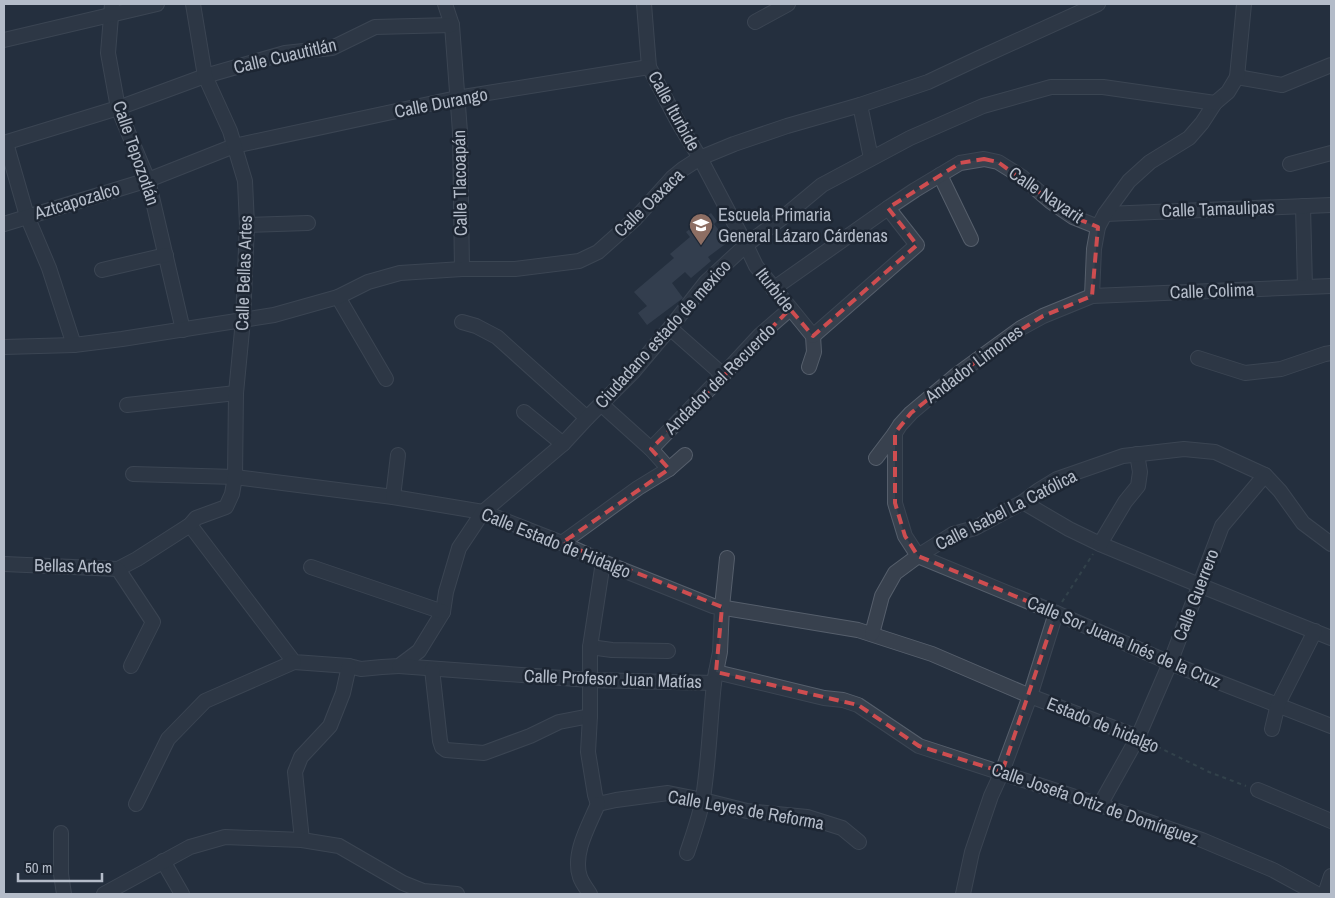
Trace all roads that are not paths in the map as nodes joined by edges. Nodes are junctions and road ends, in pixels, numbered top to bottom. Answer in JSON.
{"nodes":[{"id":1,"x":157,"y":4,"type":"edge"},
{"id":2,"x":193,"y":4,"type":"edge"},
{"id":3,"x":445,"y":4,"type":"edge"},
{"id":4,"x":644,"y":4,"type":"edge"},
{"id":5,"x":788,"y":4,"type":"edge"},
{"id":6,"x":1098,"y":4,"type":"edge"},
{"id":7,"x":1244,"y":4,"type":"edge"},
{"id":8,"x":111,"y":10,"type":"edge"},
{"id":9,"x":755,"y":22,"type":"dead end"},
{"id":10,"x":452,"y":25,"type":"junction"},
{"id":11,"x":4,"y":40,"type":"edge"},
{"id":12,"x":1331,"y":65,"type":"edge"},
{"id":13,"x":649,"y":67,"type":"junction"},
{"id":14,"x":205,"y":76,"type":"junction"},
{"id":15,"x":1237,"y":77,"type":"junction"},
{"id":16,"x":457,"y":98,"type":"junction"},
{"id":17,"x":1215,"y":103,"type":"junction"},
{"id":18,"x":860,"y":105,"type":"junction"},
{"id":19,"x":118,"y":108,"type":"junction"},
{"id":20,"x":5,"y":143,"type":"edge"},
{"id":21,"x":234,"y":146,"type":"junction"},
{"id":22,"x":1331,"y":153,"type":"edge"},
{"id":23,"x":700,"y":158,"type":"junction"},
{"id":24,"x":871,"y":158,"type":"junction"},
{"id":25,"x":1290,"y":164,"type":"dead end"},
{"id":26,"x":940,"y":175,"type":"junction"},
{"id":27,"x":148,"y":180,"type":"junction"},
{"id":28,"x":1331,"y":205,"type":"edge"},
{"id":29,"x":1303,"y":206,"type":"junction"},
{"id":30,"x":888,"y":208,"type":"junction"},
{"id":31,"x":1105,"y":214,"type":"junction"},
{"id":32,"x":28,"y":216,"type":"junction"},
{"id":33,"x":308,"y":223,"type":"dead end"},
{"id":34,"x":4,"y":224,"type":"edge"},
{"id":35,"x":247,"y":225,"type":"junction"},
{"id":36,"x":1098,"y":227,"type":"junction"},
{"id":37,"x":971,"y":239,"type":"dead end"},
{"id":38,"x":746,"y":245,"type":"junction"},
{"id":39,"x":166,"y":255,"type":"junction"},
{"id":40,"x":462,"y":269,"type":"junction"},
{"id":41,"x":102,"y":270,"type":"dead end"},
{"id":42,"x":1331,"y":286,"type":"edge"},
{"id":43,"x":1305,"y":287,"type":"junction"},
{"id":44,"x":774,"y":289,"type":"junction"},
{"id":45,"x":1092,"y":296,"type":"junction"},
{"id":46,"x":338,"y":297,"type":"junction"},
{"id":47,"x":790,"y":309,"type":"junction"},
{"id":48,"x":243,"y":320,"type":"junction"},
{"id":49,"x":462,"y":322,"type":"dead end"},
{"id":50,"x":670,"y":328,"type":"junction"},
{"id":51,"x":183,"y":330,"type":"junction"},
{"id":52,"x":813,"y":336,"type":"junction"},
{"id":53,"x":74,"y":345,"type":"junction"},
{"id":54,"x":4,"y":348,"type":"edge"},
{"id":55,"x":1331,"y":353,"type":"edge"},
{"id":56,"x":1198,"y":358,"type":"dead end"},
{"id":57,"x":809,"y":367,"type":"dead end"},
{"id":58,"x":723,"y":375,"type":"junction"},
{"id":59,"x":386,"y":378,"type":"dead end"},
{"id":60,"x":236,"y":393,"type":"junction"},
{"id":61,"x":601,"y":404,"type":"junction"},
{"id":62,"x":127,"y":405,"type":"dead end"},
{"id":63,"x":524,"y":412,"type":"dead end"},
{"id":64,"x":587,"y":418,"type":"junction"},
{"id":65,"x":895,"y":433,"type":"junction"},
{"id":66,"x":563,"y":444,"type":"junction"},
{"id":67,"x":651,"y":449,"type":"junction"},
{"id":68,"x":1137,"y":454,"type":"junction"},
{"id":69,"x":686,"y":455,"type":"dead end"},
{"id":70,"x":398,"y":456,"type":"dead end"},
{"id":71,"x":876,"y":458,"type":"dead end"},
{"id":72,"x":669,"y":469,"type":"junction"},
{"id":73,"x":133,"y":474,"type":"dead end"},
{"id":74,"x":1265,"y":475,"type":"junction"},
{"id":75,"x":235,"y":477,"type":"junction"},
{"id":76,"x":393,"y":497,"type":"junction"},
{"id":77,"x":1023,"y":502,"type":"junction"},
{"id":78,"x":483,"y":512,"type":"junction"},
{"id":79,"x":190,"y":525,"type":"junction"},
{"id":80,"x":562,"y":543,"type":"junction"},
{"id":81,"x":1100,"y":544,"type":"junction"},
{"id":82,"x":1331,"y":544,"type":"edge"},
{"id":83,"x":918,"y":556,"type":"junction"},
{"id":84,"x":726,"y":558,"type":"dead end"},
{"id":85,"x":603,"y":562,"type":"junction"},
{"id":86,"x":4,"y":564,"type":"edge"},
{"id":87,"x":311,"y":567,"type":"dead end"},
{"id":88,"x":118,"y":569,"type":"junction"},
{"id":89,"x":1199,"y":585,"type":"junction"},
{"id":90,"x":722,"y":607,"type":"junction"},
{"id":91,"x":443,"y":612,"type":"junction"},
{"id":92,"x":1056,"y":613,"type":"junction"},
{"id":93,"x":1315,"y":631,"type":"junction"},
{"id":94,"x":872,"y":634,"type":"junction"},
{"id":95,"x":1331,"y":638,"type":"edge"},
{"id":96,"x":590,"y":647,"type":"junction"},
{"id":97,"x":668,"y":651,"type":"dead end"},
{"id":98,"x":294,"y":662,"type":"junction"},
{"id":99,"x":1170,"y":663,"type":"junction"},
{"id":100,"x":131,"y":666,"type":"dead end"},
{"id":101,"x":349,"y":666,"type":"junction"},
{"id":102,"x":399,"y":666,"type":"junction"},
{"id":103,"x":432,"y":669,"type":"junction"},
{"id":104,"x":715,"y":678,"type":"junction"},
{"id":105,"x":590,"y":680,"type":"junction"},
{"id":106,"x":1030,"y":696,"type":"junction"},
{"id":107,"x":1278,"y":704,"type":"junction"},
{"id":108,"x":873,"y":715,"type":"joint"},
{"id":109,"x":590,"y":716,"type":"junction"},
{"id":110,"x":1331,"y":726,"type":"edge"},
{"id":111,"x":1272,"y":729,"type":"dead end"},
{"id":112,"x":1138,"y":737,"type":"junction"},
{"id":113,"x":1002,"y":772,"type":"junction"},
{"id":114,"x":1258,"y":790,"type":"road end"},
{"id":115,"x":703,"y":800,"type":"junction"},
{"id":116,"x":136,"y":804,"type":"dead end"},
{"id":117,"x":598,"y":804,"type":"junction"},
{"id":118,"x":1100,"y":805,"type":"junction"},
{"id":119,"x":1331,"y":821,"type":"edge"},
{"id":120,"x":61,"y":833,"type":"dead end"},
{"id":121,"x":302,"y":840,"type":"junction"},
{"id":122,"x":859,"y":842,"type":"dead end"},
{"id":123,"x":687,"y":853,"type":"dead end"},
{"id":124,"x":163,"y":862,"type":"junction"},
{"id":125,"x":1331,"y":876,"type":"edge"},
{"id":126,"x":423,"y":893,"type":"edge"},
{"id":127,"x":64,"y":894,"type":"edge"},
{"id":128,"x":104,"y":894,"type":"edge"},
{"id":129,"x":182,"y":894,"type":"edge"},
{"id":130,"x":457,"y":894,"type":"edge"},
{"id":131,"x":590,"y":894,"type":"edge"},
{"id":132,"x":963,"y":894,"type":"edge"},
{"id":133,"x":1318,"y":894,"type":"edge"},
{"id":134,"x":1325,"y":894,"type":"edge"}],
"edges":[{"from":1,"to":8,"type":"street"},
{"from":2,"to":14,"type":"street","name":"Calle Bellas Artes"},
{"from":3,"to":10,"type":"street","name":"Calle Tlacoapán"},
{"from":4,"to":13,"type":"street","name":"Calle Iturbide"},
{"from":5,"to":9,"type":"street"},
{"from":6,"to":18,"type":"street","name":"Calle Oaxaca"},
{"from":7,"to":15,"type":"street"},
{"from":8,"to":11,"type":"street"},
{"from":8,"to":19,"type":"street","name":"Calle Tepozotlán"},
{"from":10,"to":14,"type":"street","name":"Calle Cuautitlán"},
{"from":10,"to":16,"type":"street","name":"Calle Tlacoapán"},
{"from":12,"to":15,"type":"street"},
{"from":13,"to":16,"type":"street","name":"Calle Durango"},
{"from":13,"to":23,"type":"street","name":"Calle Iturbide"},
{"from":14,"to":19,"type":"street","name":"Calle Cuautitlán"},
{"from":14,"to":21,"type":"street","name":"Calle Bellas Artes"},
{"from":15,"to":17,"type":"street"},
{"from":16,"to":21,"type":"street","name":"Calle Durango"},
{"from":16,"to":40,"type":"street","name":"Calle Tlacoapán"},
{"from":17,"to":24,"type":"street","name":"Ciudadano estado de mexico"},
{"from":17,"to":31,"type":"street"},
{"from":18,"to":23,"type":"street","name":"Calle Oaxaca"},
{"from":18,"to":24,"type":"street"},
{"from":19,"to":20,"type":"street","name":"Calle Cuautitlán"},
{"from":19,"to":27,"type":"street","name":"Calle Tepozotlán"},
{"from":20,"to":32,"type":"street"},
{"from":21,"to":27,"type":"street","name":"Aztcapozalco"},
{"from":21,"to":35,"type":"street","name":"Calle Bellas Artes"},
{"from":22,"to":25,"type":"street"},
{"from":23,"to":38,"type":"street","name":"Iturbide"},
{"from":23,"to":40,"type":"street","name":"Calle Oaxaca"},
{"from":24,"to":38,"type":"street","name":"Ciudadano estado de mexico"},
{"from":26,"to":30,"type":"street","name":"Calle Nayarit"},
{"from":26,"to":36,"type":"street","name":"Calle Nayarit"},
{"from":26,"to":37,"type":"street"},
{"from":27,"to":32,"type":"street","name":"Aztcapozalco"},
{"from":27,"to":39,"type":"street","name":"Calle Tepozotlán"},
{"from":28,"to":29,"type":"street","name":"Calle Tamaulipas"},
{"from":29,"to":31,"type":"street","name":"Calle Tamaulipas"},
{"from":29,"to":43,"type":"street"},
{"from":30,"to":44,"type":"street","name":"Calle Nayarit"},
{"from":30,"to":52,"type":"street"},
{"from":31,"to":36,"type":"street"},
{"from":32,"to":34,"type":"street","name":"Aztcapozalco"},
{"from":32,"to":53,"type":"street"},
{"from":33,"to":35,"type":"street"},
{"from":35,"to":48,"type":"street","name":"Calle Bellas Artes"},
{"from":36,"to":45,"type":"street"},
{"from":38,"to":44,"type":"street","name":"Iturbide"},
{"from":38,"to":50,"type":"street","name":"Ciudadano estado de mexico"},
{"from":39,"to":41,"type":"street"},
{"from":39,"to":51,"type":"street","name":"Calle Tepozotlán"},
{"from":40,"to":46,"type":"street","name":"Calle Oaxaca"},
{"from":42,"to":43,"type":"street","name":"Calle Colima"},
{"from":43,"to":45,"type":"street","name":"Calle Colima"},
{"from":44,"to":47,"type":"street","name":"Iturbide"},
{"from":45,"to":65,"type":"street","name":"Andador Limones"},
{"from":46,"to":48,"type":"street","name":"Calle Oaxaca"},
{"from":46,"to":59,"type":"street"},
{"from":47,"to":52,"type":"street","name":"Iturbide"},
{"from":47,"to":58,"type":"street","name":"Andador del Recuerdo"},
{"from":48,"to":51,"type":"street","name":"Calle Oaxaca"},
{"from":48,"to":60,"type":"street","name":"Calle Bellas Artes"},
{"from":49,"to":64,"type":"street"},
{"from":50,"to":58,"type":"street"},
{"from":50,"to":61,"type":"street","name":"Ciudadano estado de mexico"},
{"from":51,"to":53,"type":"street","name":"Calle Oaxaca"},
{"from":52,"to":57,"type":"street"},
{"from":53,"to":54,"type":"street","name":"Calle Oaxaca"},
{"from":55,"to":56,"type":"street"},
{"from":58,"to":67,"type":"street","name":"Andador del Recuerdo"},
{"from":60,"to":62,"type":"street"},
{"from":60,"to":75,"type":"street","name":"Calle Bellas Artes"},
{"from":61,"to":64,"type":"street","name":"Ciudadano estado de mexico"},
{"from":61,"to":67,"type":"street"},
{"from":63,"to":66,"type":"street"},
{"from":64,"to":66,"type":"street","name":"Ciudadano estado de mexico"},
{"from":65,"to":71,"type":"street","name":"Andador Limones"},
{"from":65,"to":83,"type":"street"},
{"from":66,"to":78,"type":"street","name":"Ciudadano estado de mexico"},
{"from":67,"to":72,"type":"street"},
{"from":68,"to":74,"type":"street","name":"Calle Isabel La Católica"},
{"from":68,"to":77,"type":"street","name":"Calle Isabel La Católica"},
{"from":68,"to":81,"type":"street"},
{"from":69,"to":72,"type":"street"},
{"from":70,"to":76,"type":"street"},
{"from":72,"to":80,"type":"street"},
{"from":73,"to":75,"type":"street","name":"Calle Estado de Hidalgo"},
{"from":74,"to":82,"type":"street","name":"Calle Isabel La Católica"},
{"from":74,"to":89,"type":"street","name":"Calle Guerrero"},
{"from":75,"to":76,"type":"street","name":"Calle Estado de Hidalgo"},
{"from":75,"to":79,"type":"street","name":"Calle Bellas Artes"},
{"from":76,"to":78,"type":"street","name":"Calle Estado de Hidalgo"},
{"from":77,"to":81,"type":"street"},
{"from":77,"to":83,"type":"street","name":"Calle Isabel La Católica"},
{"from":78,"to":80,"type":"street","name":"Calle Estado de Hidalgo"},
{"from":78,"to":91,"type":"street","name":"Ciudadano estado de mexico"},
{"from":79,"to":88,"type":"street","name":"Bellas Artes"},
{"from":79,"to":98,"type":"street"},
{"from":80,"to":85,"type":"street","name":"Calle Estado de Hidalgo"},
{"from":81,"to":89,"type":"street"},
{"from":83,"to":92,"type":"street","name":"Calle Sor Juana Inés de la Cruz"},
{"from":83,"to":94,"type":"street","name":"Calle Isabel La Católica"},
{"from":84,"to":90,"type":"street"},
{"from":85,"to":90,"type":"street","name":"Calle Estado de Hidalgo"},
{"from":85,"to":96,"type":"street"},
{"from":86,"to":88,"type":"street","name":"Bellas Artes"},
{"from":87,"to":91,"type":"street"},
{"from":88,"to":100,"type":"street"},
{"from":89,"to":93,"type":"street"},
{"from":89,"to":99,"type":"street","name":"Calle Guerrero"},
{"from":90,"to":94,"type":"street","name":"Calle Estado de Hidalgo"},
{"from":90,"to":104,"type":"street"},
{"from":91,"to":102,"type":"street","name":"Ciudadano estado de mexico"},
{"from":92,"to":99,"type":"street","name":"Calle Sor Juana Inés de la Cruz"},
{"from":92,"to":106,"type":"street"},
{"from":93,"to":95,"type":"street"},
{"from":93,"to":107,"type":"street"},
{"from":94,"to":106,"type":"street","name":"Estado de hidalgo"},
{"from":96,"to":97,"type":"street"},
{"from":96,"to":105,"type":"street"},
{"from":98,"to":101,"type":"street"},
{"from":98,"to":116,"type":"street"},
{"from":99,"to":107,"type":"street","name":"Calle Sor Juana Inés de la Cruz"},
{"from":99,"to":112,"type":"street","name":"Calle Guerrero"},
{"from":101,"to":102,"type":"street"},
{"from":101,"to":121,"type":"street"},
{"from":102,"to":103,"type":"street","name":"Calle Profesor Juan Matías"},
{"from":103,"to":105,"type":"street","name":"Calle Profesor Juan Matías"},
{"from":103,"to":109,"type":"street"},
{"from":104,"to":105,"type":"street","name":"Calle Profesor Juan Matías"},
{"from":104,"to":108,"type":"street","name":"Calle Profesor Juan Matías"},
{"from":104,"to":115,"type":"street"},
{"from":105,"to":109,"type":"street"},
{"from":106,"to":112,"type":"street","name":"Estado de hidalgo"},
{"from":106,"to":113,"type":"street"},
{"from":107,"to":110,"type":"street","name":"Calle Sor Juana Inés de la Cruz"},
{"from":107,"to":111,"type":"street"},
{"from":108,"to":113,"type":"street","name":"Calle Josefa Ortiz de Domínguez"},
{"from":109,"to":117,"type":"street"},
{"from":112,"to":118,"type":"street","name":"Calle Guerrero"},
{"from":113,"to":118,"type":"street","name":"Calle Josefa Ortiz de Domínguez"},
{"from":113,"to":132,"type":"street"},
{"from":114,"to":119,"type":"street"},
{"from":115,"to":117,"type":"street","name":"Calle Leyes de Reforma"},
{"from":115,"to":122,"type":"street","name":"Calle Leyes de Reforma"},
{"from":115,"to":123,"type":"street"},
{"from":117,"to":131,"type":"street"},
{"from":118,"to":133,"type":"street","name":"Calle Josefa Ortiz de Domínguez"},
{"from":120,"to":127,"type":"street"},
{"from":121,"to":124,"type":"street"},
{"from":121,"to":126,"type":"street"},
{"from":124,"to":128,"type":"street"},
{"from":124,"to":129,"type":"street"},
{"from":125,"to":134,"type":"street"},
{"from":126,"to":130,"type":"street"}]}
